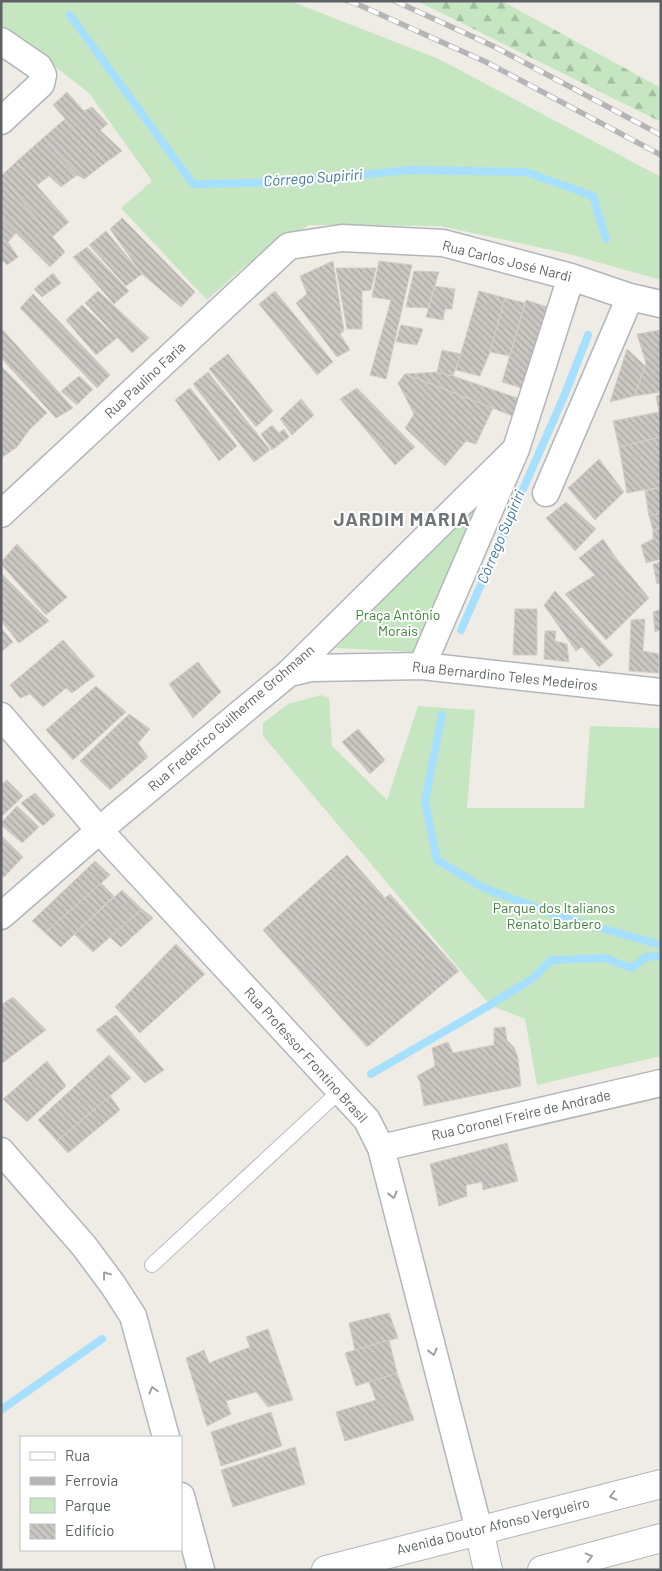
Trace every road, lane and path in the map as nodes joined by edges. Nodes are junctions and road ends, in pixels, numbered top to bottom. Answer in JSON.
{"nodes":[{"id":1,"x":1,"y":41,"type":"edge"},
{"id":2,"x":1,"y":121,"type":"edge"},
{"id":3,"x":289,"y":246,"type":"joint"},
{"id":4,"x":571,"y":277,"type":"junction"},
{"id":5,"x":630,"y":296,"type":"junction"},
{"id":6,"x":661,"y":304,"type":"edge"},
{"id":7,"x":516,"y":449,"type":"junction"},
{"id":8,"x":546,"y":493,"type":"dead end"},
{"id":9,"x":1,"y":514,"type":"edge"},
{"id":10,"x":422,"y":666,"type":"junction"},
{"id":11,"x":288,"y":672,"type":"junction"},
{"id":12,"x":661,"y":692,"type":"edge"},
{"id":13,"x":1,"y":716,"type":"edge"},
{"id":14,"x":100,"y":831,"type":"junction"},
{"id":15,"x":1,"y":916,"type":"edge"},
{"id":16,"x":661,"y":1083,"type":"edge"},
{"id":17,"x":341,"y":1090,"type":"junction"},
{"id":18,"x":381,"y":1148,"type":"junction"},
{"id":19,"x":1,"y":1151,"type":"edge"},
{"id":20,"x":152,"y":1265,"type":"dead end"},
{"id":21,"x":166,"y":1436,"type":"edge"},
{"id":22,"x":661,"y":1484,"type":"edge"},
{"id":23,"x":182,"y":1500,"type":"edge"},
{"id":24,"x":478,"y":1530,"type":"junction"},
{"id":25,"x":661,"y":1538,"type":"edge"},
{"id":26,"x":201,"y":1570,"type":"edge"},
{"id":27,"x":326,"y":1570,"type":"edge"},
{"id":28,"x":488,"y":1570,"type":"edge"},
{"id":29,"x":542,"y":1570,"type":"edge"}],
"edges":[{"from":1,"to":2,"type":"street"},
{"from":3,"to":4,"type":"street","name":"Rua Carlos José Nardi"},
{"from":3,"to":9,"type":"street","name":"Rua Paulino Faria"},
{"from":4,"to":5,"type":"street","name":"Rua Carlos José Nardi"},
{"from":4,"to":7,"type":"street","name":"Rua Frederico Guilherme Grohmann"},
{"from":5,"to":6,"type":"street","name":"Rua Carlos José Nardi"},
{"from":5,"to":8,"type":"street"},
{"from":7,"to":10,"type":"street","name":"Rua Frederico Guilherme Grohmann"},
{"from":7,"to":11,"type":"street","name":"Rua Frederico Guilherme Grohmann"},
{"from":10,"to":11,"type":"street","name":"Rua Bernardino Teles Medeiros"},
{"from":10,"to":12,"type":"street","name":"Rua Bernardino Teles Medeiros"},
{"from":11,"to":14,"type":"street","name":"Rua Frederico Guilherme Grohmann"},
{"from":13,"to":14,"type":"street","name":"Rua Professor Frontino Brasil"},
{"from":14,"to":15,"type":"street","name":"Rua Frederico Guilherme Grohmann"},
{"from":14,"to":17,"type":"street","name":"Rua Professor Frontino Brasil"},
{"from":16,"to":18,"type":"street","name":"Rua Coronel Freire de Andrade"},
{"from":17,"to":18,"type":"street","name":"Rua Professor Frontino Brasil"},
{"from":17,"to":20,"type":"lane"},
{"from":18,"to":24,"type":"street","name":"Rua Professor Frontino Brasil","one_way":true},
{"from":21,"to":19,"type":"street","one_way":true},
{"from":22,"to":24,"type":"main road","name":"Avenida Doutor Afonso Vergueiro","one_way":true},
{"from":23,"to":26,"type":"street"},
{"from":24,"to":27,"type":"main road","name":"Avenida Doutor Afonso Vergueiro"},
{"from":24,"to":28,"type":"main road"},
{"from":29,"to":25,"type":"main road","one_way":true}]}
